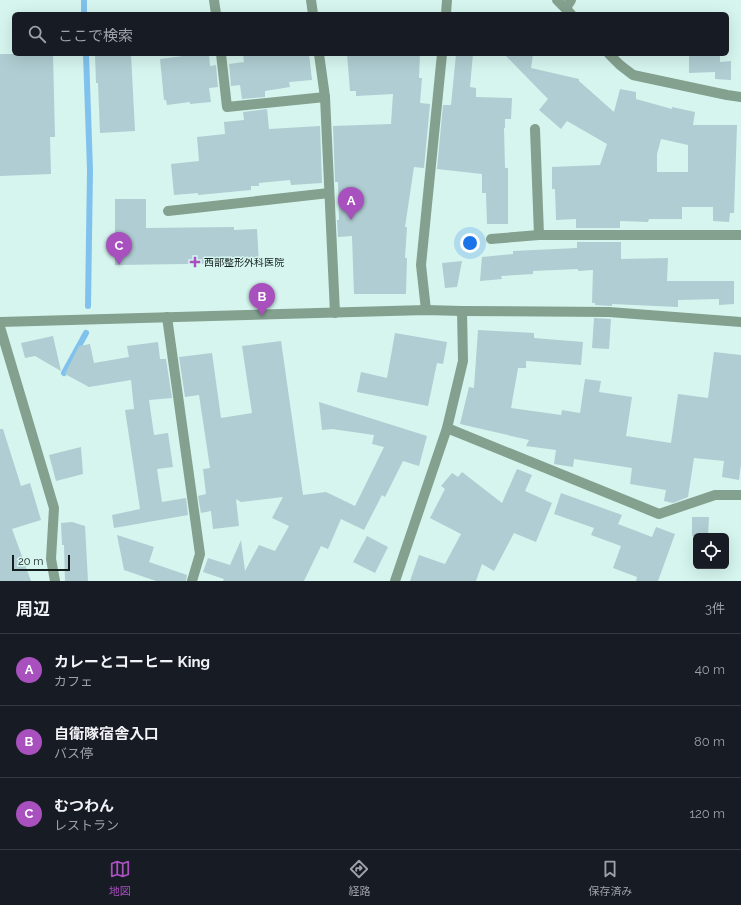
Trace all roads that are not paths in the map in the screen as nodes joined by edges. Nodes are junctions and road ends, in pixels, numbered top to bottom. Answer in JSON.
{"nodes":[{"id":1,"x":214,"y":0,"type":"edge"},
{"id":2,"x":311,"y":0,"type":"edge"},
{"id":3,"x":447,"y":0,"type":"edge"},
{"id":4,"x":557,"y":0,"type":"edge"},
{"id":5,"x":569,"y":8,"type":"edge"},
{"id":6,"x":216,"y":12,"type":"edge"},
{"id":7,"x":313,"y":12,"type":"edge"},
{"id":8,"x":446,"y":12,"type":"edge"},
{"id":9,"x":221,"y":56,"type":"edge"},
{"id":10,"x":319,"y":56,"type":"edge"},
{"id":11,"x":442,"y":56,"type":"edge"},
{"id":12,"x":611,"y":56,"type":"edge"},
{"id":13,"x":325,"y":97,"type":"junction"},
{"id":14,"x":741,"y":97,"type":"edge"},
{"id":15,"x":535,"y":129,"type":"dead end"},
{"id":16,"x":329,"y":193,"type":"junction"},
{"id":17,"x":168,"y":211,"type":"dead end"},
{"id":18,"x":539,"y":235,"type":"junction"},
{"id":19,"x":741,"y":235,"type":"edge"},
{"id":20,"x":491,"y":239,"type":"dead end"},
{"id":21,"x":426,"y":310,"type":"junction"},
{"id":22,"x":462,"y":311,"type":"junction"},
{"id":23,"x":335,"y":313,"type":"junction"},
{"id":24,"x":166,"y":317,"type":"junction"},
{"id":25,"x":0,"y":322,"type":"edge"},
{"id":26,"x":741,"y":322,"type":"edge"},
{"id":27,"x":0,"y":327,"type":"edge"},
{"id":28,"x":447,"y":428,"type":"junction"},
{"id":29,"x":741,"y":495,"type":"edge"},
{"id":30,"x":55,"y":581,"type":"edge"},
{"id":31,"x":192,"y":581,"type":"edge"},
{"id":32,"x":396,"y":581,"type":"edge"}],
"edges":[{"from":1,"to":6,"type":"street"},
{"from":2,"to":7,"type":"street"},
{"from":3,"to":8,"type":"street"},
{"from":4,"to":5,"type":"street"},
{"from":9,"to":13,"type":"street"},
{"from":10,"to":13,"type":"street"},
{"from":11,"to":21,"type":"street"},
{"from":12,"to":14,"type":"street"},
{"from":13,"to":16,"type":"street"},
{"from":15,"to":18,"type":"street"},
{"from":16,"to":17,"type":"street"},
{"from":16,"to":23,"type":"street"},
{"from":18,"to":19,"type":"street"},
{"from":18,"to":20,"type":"street"},
{"from":21,"to":22,"type":"street"},
{"from":21,"to":23,"type":"street"},
{"from":22,"to":26,"type":"street"},
{"from":22,"to":28,"type":"street"},
{"from":23,"to":24,"type":"street"},
{"from":24,"to":25,"type":"street"},
{"from":24,"to":31,"type":"street"},
{"from":27,"to":30,"type":"street"},
{"from":28,"to":29,"type":"street"},
{"from":28,"to":32,"type":"street"}]}
